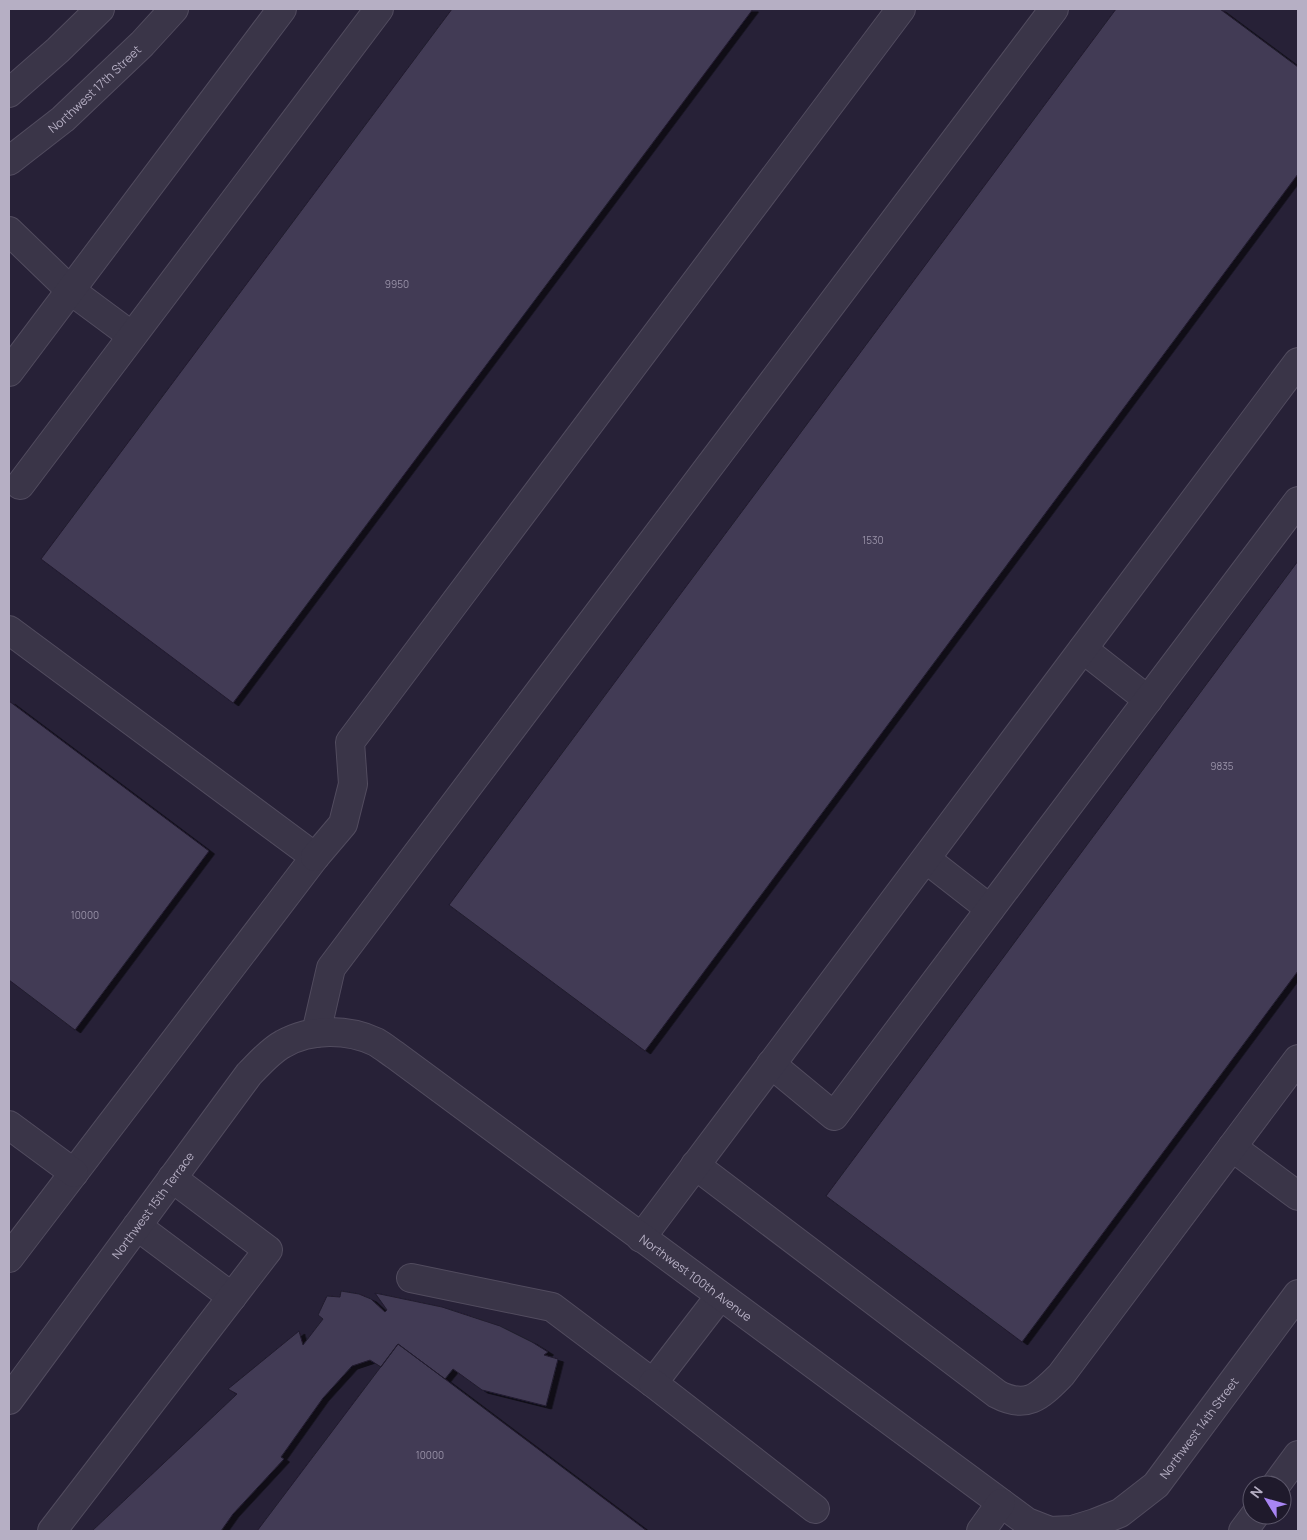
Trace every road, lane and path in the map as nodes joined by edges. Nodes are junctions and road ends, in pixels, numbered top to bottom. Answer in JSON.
{"nodes":[{"id":1,"x":100,"y":9,"type":"edge"},
{"id":2,"x":174,"y":9,"type":"edge"},
{"id":3,"x":282,"y":9,"type":"edge"},
{"id":4,"x":379,"y":9,"type":"edge"},
{"id":5,"x":901,"y":9,"type":"edge"},
{"id":6,"x":1054,"y":9,"type":"edge"},
{"id":7,"x":9,"y":93,"type":"edge"},
{"id":8,"x":9,"y":161,"type":"edge"},
{"id":9,"x":9,"y":231,"type":"edge"},
{"id":10,"x":70,"y":290,"type":"junction"},
{"id":11,"x":132,"y":336,"type":"junction"},
{"id":12,"x":1298,"y":362,"type":"edge"},
{"id":13,"x":9,"y":372,"type":"edge"},
{"id":14,"x":20,"y":485,"type":"dead end"},
{"id":15,"x":1298,"y":501,"type":"edge"},
{"id":16,"x":9,"y":630,"type":"edge"},
{"id":17,"x":1083,"y":649,"type":"junction"},
{"id":18,"x":1148,"y":700,"type":"junction"},
{"id":19,"x":315,"y":857,"type":"junction"},
{"id":20,"x":926,"y":858,"type":"junction"},
{"id":21,"x":990,"y":909,"type":"junction"},
{"id":22,"x":316,"y":1033,"type":"junction"},
{"id":23,"x":1298,"y":1058,"type":"edge"},
{"id":24,"x":771,"y":1064,"type":"junction"},
{"id":25,"x":9,"y":1125,"type":"edge"},
{"id":26,"x":1232,"y":1147,"type":"junction"},
{"id":27,"x":695,"y":1165,"type":"junction"},
{"id":28,"x":74,"y":1173,"type":"junction"},
{"id":29,"x":172,"y":1178,"type":"junction"},
{"id":30,"x":1298,"y":1196,"type":"edge"},
{"id":31,"x":137,"y":1226,"type":"junction"},
{"id":32,"x":641,"y":1238,"type":"junction"},
{"id":33,"x":9,"y":1258,"type":"edge"},
{"id":34,"x":411,"y":1278,"type":"dead end"},
{"id":35,"x":1298,"y":1294,"type":"edge"},
{"id":36,"x":720,"y":1296,"type":"junction"},
{"id":37,"x":232,"y":1297,"type":"junction"},
{"id":38,"x":653,"y":1384,"type":"junction"},
{"id":39,"x":9,"y":1400,"type":"edge"},
{"id":40,"x":1298,"y":1455,"type":"edge"},
{"id":41,"x":1283,"y":1475,"type":"edge"},
{"id":42,"x":1001,"y":1503,"type":"junction"},
{"id":43,"x":815,"y":1509,"type":"dead end"},
{"id":44,"x":1073,"y":1530,"type":"edge"},
{"id":45,"x":52,"y":1531,"type":"edge"},
{"id":46,"x":981,"y":1531,"type":"edge"}],
"edges":[{"from":1,"to":7,"type":"street"},
{"from":2,"to":8,"type":"street","name":"Northwest 17th Street"},
{"from":3,"to":10,"type":"street"},
{"from":4,"to":11,"type":"street"},
{"from":5,"to":19,"type":"street"},
{"from":6,"to":22,"type":"street"},
{"from":9,"to":10,"type":"street"},
{"from":10,"to":11,"type":"street"},
{"from":10,"to":13,"type":"street"},
{"from":11,"to":14,"type":"street"},
{"from":12,"to":17,"type":"street"},
{"from":15,"to":18,"type":"street"},
{"from":16,"to":19,"type":"street"},
{"from":17,"to":18,"type":"street"},
{"from":17,"to":20,"type":"street"},
{"from":18,"to":21,"type":"street"},
{"from":19,"to":28,"type":"street"},
{"from":20,"to":21,"type":"street"},
{"from":20,"to":24,"type":"street"},
{"from":21,"to":24,"type":"street"},
{"from":22,"to":29,"type":"street","name":"Northwest 15th Terrace"},
{"from":22,"to":32,"type":"street","name":"Northwest 100th Avenue"},
{"from":23,"to":26,"type":"street"},
{"from":24,"to":27,"type":"street"},
{"from":25,"to":28,"type":"street"},
{"from":26,"to":27,"type":"street"},
{"from":26,"to":30,"type":"street"},
{"from":27,"to":32,"type":"street"},
{"from":28,"to":33,"type":"street"},
{"from":29,"to":31,"type":"street","name":"Northwest 15th Terrace"},
{"from":29,"to":37,"type":"street"},
{"from":31,"to":37,"type":"street"},
{"from":31,"to":39,"type":"street","name":"Northwest 15th Terrace"},
{"from":32,"to":36,"type":"street","name":"Northwest 100th Avenue"},
{"from":34,"to":38,"type":"street"},
{"from":35,"to":44,"type":"street","name":"Northwest 14th Street"},
{"from":36,"to":38,"type":"street"},
{"from":36,"to":42,"type":"street","name":"Northwest 100th Avenue"},
{"from":37,"to":45,"type":"street"},
{"from":38,"to":43,"type":"street"},
{"from":40,"to":41,"type":"street"},
{"from":42,"to":44,"type":"street","name":"Northwest 100th Avenue"},
{"from":42,"to":46,"type":"street"}]}
